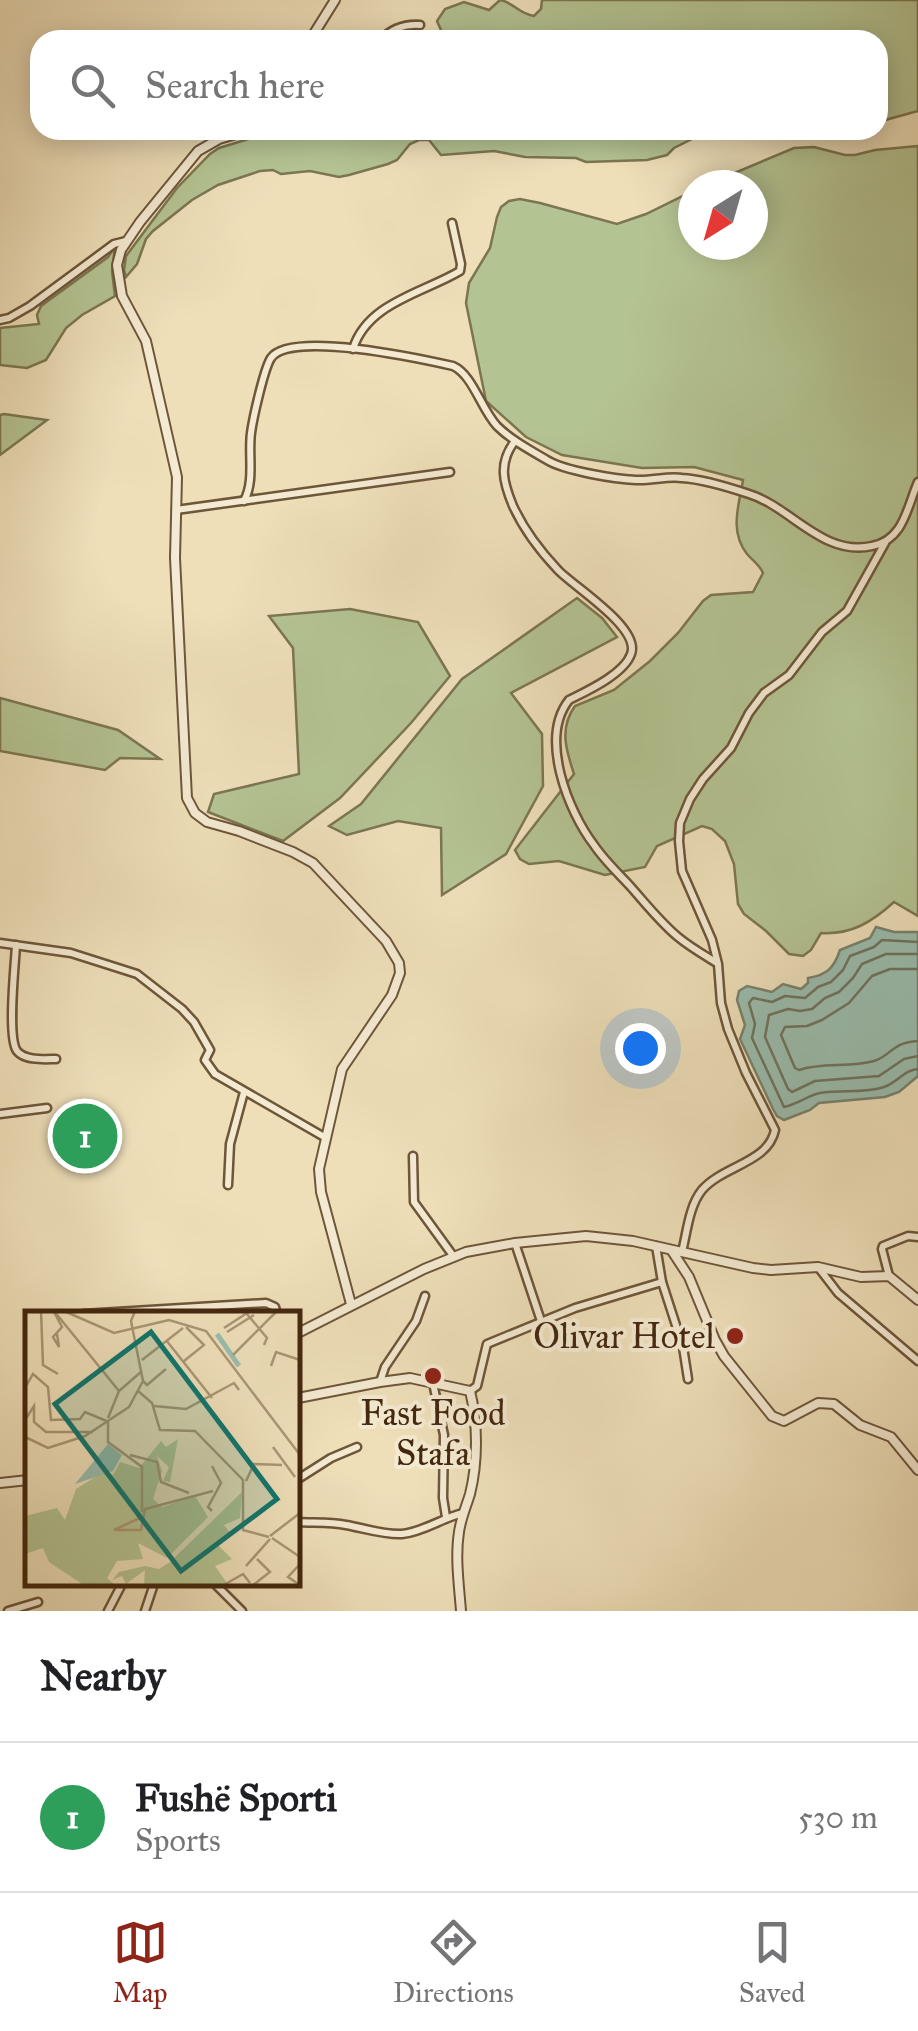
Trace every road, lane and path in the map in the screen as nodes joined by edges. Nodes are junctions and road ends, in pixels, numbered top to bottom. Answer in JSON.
{"nodes":[{"id":1,"x":335,"y":0,"type":"edge"},
{"id":2,"x":420,"y":25,"type":"dead end"},
{"id":3,"x":316,"y":30,"type":"edge"},
{"id":4,"x":392,"y":30,"type":"edge"},
{"id":5,"x":217,"y":140,"type":"edge"},
{"id":6,"x":452,"y":223,"type":"dead end"},
{"id":7,"x":126,"y":241,"type":"junction"},
{"id":8,"x":0,"y":320,"type":"edge"},
{"id":9,"x":353,"y":349,"type":"junction"},
{"id":10,"x":514,"y":441,"type":"junction"},
{"id":11,"x":450,"y":472,"type":"dead end"},
{"id":12,"x":918,"y":482,"type":"edge"},
{"id":13,"x":244,"y":501,"type":"junction"},
{"id":14,"x":176,"y":510,"type":"junction"},
{"id":15,"x":908,"y":515,"type":"junction"},
{"id":16,"x":918,"y":518,"type":"edge"},
{"id":17,"x":885,"y":542,"type":"junction"},
{"id":18,"x":0,"y":943,"type":"edge"},
{"id":19,"x":16,"y":945,"type":"junction"},
{"id":20,"x":718,"y":964,"type":"junction"},
{"id":21,"x":56,"y":1059,"type":"dead end"},
{"id":22,"x":244,"y":1092,"type":"junction"},
{"id":23,"x":47,"y":1108,"type":"dead end"},
{"id":24,"x":0,"y":1114,"type":"edge"},
{"id":25,"x":326,"y":1138,"type":"junction"},
{"id":26,"x":413,"y":1156,"type":"dead end"},
{"id":27,"x":228,"y":1185,"type":"dead end"},
{"id":28,"x":918,"y":1237,"type":"edge"},
{"id":29,"x":515,"y":1243,"type":"junction"},
{"id":30,"x":656,"y":1246,"type":"junction"},
{"id":31,"x":677,"y":1251,"type":"junction"},
{"id":32,"x":454,"y":1257,"type":"junction"},
{"id":33,"x":818,"y":1267,"type":"junction"},
{"id":34,"x":889,"y":1276,"type":"junction"},
{"id":35,"x":662,"y":1282,"type":"junction"},
{"id":36,"x":425,"y":1296,"type":"dead end"},
{"id":37,"x":918,"y":1300,"type":"edge"},
{"id":38,"x":351,"y":1304,"type":"junction"},
{"id":39,"x":133,"y":1311,"type":"edge"},
{"id":40,"x":276,"y":1311,"type":"edge"},
{"id":41,"x":541,"y":1321,"type":"junction"},
{"id":42,"x":300,"y":1331,"type":"edge"},
{"id":43,"x":918,"y":1362,"type":"edge"},
{"id":44,"x":688,"y":1379,"type":"dead end"},
{"id":45,"x":380,"y":1382,"type":"junction"},
{"id":46,"x":433,"y":1383,"type":"junction"},
{"id":47,"x":470,"y":1391,"type":"junction"},
{"id":48,"x":300,"y":1398,"type":"edge"},
{"id":49,"x":357,"y":1448,"type":"dead end"},
{"id":50,"x":918,"y":1470,"type":"edge"},
{"id":51,"x":300,"y":1478,"type":"edge"},
{"id":52,"x":25,"y":1480,"type":"edge"},
{"id":53,"x":0,"y":1483,"type":"edge"},
{"id":54,"x":463,"y":1514,"type":"junction"},
{"id":55,"x":446,"y":1517,"type":"junction"},
{"id":56,"x":300,"y":1522,"type":"edge"},
{"id":57,"x":121,"y":1586,"type":"edge"},
{"id":58,"x":153,"y":1586,"type":"edge"},
{"id":59,"x":217,"y":1586,"type":"edge"},
{"id":60,"x":38,"y":1602,"type":"dead end"},
{"id":61,"x":8,"y":1611,"type":"edge"},
{"id":62,"x":108,"y":1611,"type":"edge"},
{"id":63,"x":145,"y":1611,"type":"edge"},
{"id":64,"x":242,"y":1611,"type":"edge"},
{"id":65,"x":461,"y":1611,"type":"edge"}],
"edges":[{"from":1,"to":3,"type":"street"},
{"from":2,"to":4,"type":"street"},
{"from":5,"to":7,"type":"street"},
{"from":6,"to":9,"type":"street"},
{"from":7,"to":8,"type":"street"},
{"from":7,"to":14,"type":"street"},
{"from":9,"to":10,"type":"street"},
{"from":9,"to":13,"type":"street"},
{"from":10,"to":17,"type":"street"},
{"from":10,"to":20,"type":"street"},
{"from":11,"to":13,"type":"street"},
{"from":12,"to":15,"type":"street"},
{"from":13,"to":14,"type":"street"},
{"from":14,"to":25,"type":"street"},
{"from":15,"to":16,"type":"street"},
{"from":15,"to":17,"type":"street"},
{"from":17,"to":20,"type":"street"},
{"from":18,"to":19,"type":"street"},
{"from":19,"to":21,"type":"street"},
{"from":19,"to":22,"type":"street"},
{"from":20,"to":31,"type":"street"},
{"from":22,"to":25,"type":"street"},
{"from":22,"to":27,"type":"street"},
{"from":23,"to":24,"type":"street"},
{"from":25,"to":38,"type":"street"},
{"from":26,"to":32,"type":"street"},
{"from":28,"to":34,"type":"street"},
{"from":29,"to":30,"type":"street"},
{"from":29,"to":32,"type":"street"},
{"from":29,"to":41,"type":"street"},
{"from":30,"to":31,"type":"street"},
{"from":30,"to":35,"type":"street"},
{"from":31,"to":33,"type":"street"},
{"from":31,"to":50,"type":"street"},
{"from":32,"to":38,"type":"street"},
{"from":33,"to":34,"type":"street"},
{"from":33,"to":43,"type":"street"},
{"from":34,"to":37,"type":"street"},
{"from":35,"to":41,"type":"street"},
{"from":35,"to":44,"type":"street"},
{"from":36,"to":45,"type":"street"},
{"from":38,"to":42,"type":"street"},
{"from":39,"to":40,"type":"street"},
{"from":41,"to":47,"type":"street"},
{"from":45,"to":46,"type":"street"},
{"from":45,"to":48,"type":"street"},
{"from":46,"to":47,"type":"street"},
{"from":46,"to":55,"type":"street"},
{"from":47,"to":54,"type":"street"},
{"from":49,"to":51,"type":"street"},
{"from":52,"to":53,"type":"street"},
{"from":54,"to":55,"type":"street"},
{"from":54,"to":65,"type":"street"},
{"from":55,"to":56,"type":"street"},
{"from":57,"to":62,"type":"street"},
{"from":58,"to":63,"type":"street"},
{"from":59,"to":64,"type":"street"},
{"from":60,"to":61,"type":"street"}]}
